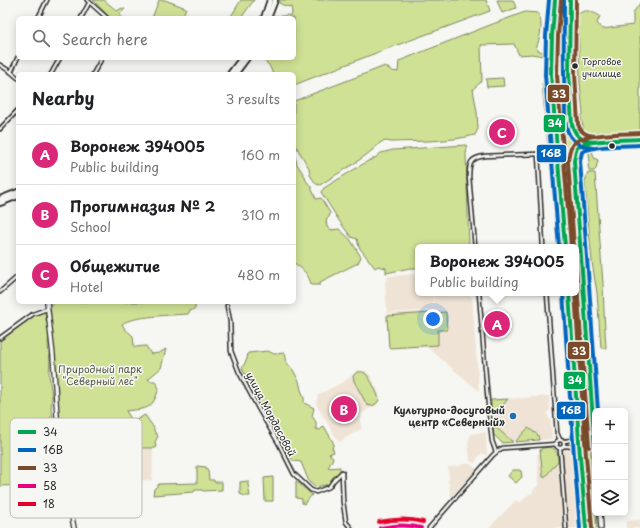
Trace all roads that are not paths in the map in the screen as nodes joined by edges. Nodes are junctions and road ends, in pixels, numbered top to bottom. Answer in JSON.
{"nodes":[{"id":1,"x":47,"y":0,"type":"edge"},
{"id":2,"x":87,"y":0,"type":"edge"},
{"id":3,"x":270,"y":0,"type":"edge"},
{"id":4,"x":275,"y":0,"type":"edge"},
{"id":5,"x":555,"y":0,"type":"edge"},
{"id":6,"x":570,"y":0,"type":"edge"},
{"id":7,"x":574,"y":0,"type":"edge"},
{"id":8,"x":90,"y":3,"type":"junction"},
{"id":9,"x":39,"y":16,"type":"edge"},
{"id":10,"x":82,"y":16,"type":"edge"},
{"id":11,"x":105,"y":16,"type":"edge"},
{"id":12,"x":265,"y":16,"type":"edge"},
{"id":13,"x":269,"y":16,"type":"edge"},
{"id":14,"x":570,"y":20,"type":"junction"},
{"id":15,"x":17,"y":60,"type":"edge"},
{"id":16,"x":59,"y":60,"type":"edge"},
{"id":17,"x":101,"y":60,"type":"edge"},
{"id":18,"x":240,"y":60,"type":"edge"},
{"id":19,"x":246,"y":60,"type":"edge"},
{"id":20,"x":0,"y":65,"type":"edge"},
{"id":21,"x":11,"y":72,"type":"junction"},
{"id":22,"x":52,"y":72,"type":"edge"},
{"id":23,"x":94,"y":72,"type":"edge"},
{"id":24,"x":232,"y":72,"type":"edge"},
{"id":25,"x":236,"y":72,"type":"edge"},
{"id":26,"x":16,"y":76,"type":"edge"},
{"id":27,"x":16,"y":112,"type":"edge"},
{"id":28,"x":572,"y":125,"type":"junction"},
{"id":29,"x":0,"y":129,"type":"edge"},
{"id":30,"x":640,"y":139,"type":"edge"},
{"id":31,"x":592,"y":142,"type":"junction"},
{"id":32,"x":574,"y":161,"type":"junction"},
{"id":33,"x":16,"y":193,"type":"edge"},
{"id":34,"x":16,"y":197,"type":"edge"},
{"id":35,"x":0,"y":199,"type":"edge"},
{"id":36,"x":0,"y":203,"type":"edge"},
{"id":37,"x":475,"y":244,"type":"edge"},
{"id":38,"x":543,"y":244,"type":"edge"},
{"id":39,"x":565,"y":244,"type":"edge"},
{"id":40,"x":16,"y":279,"type":"edge"},
{"id":41,"x":0,"y":292,"type":"edge"},
{"id":42,"x":479,"y":296,"type":"edge"},
{"id":43,"x":547,"y":296,"type":"edge"},
{"id":44,"x":569,"y":296,"type":"edge"},
{"id":45,"x":46,"y":304,"type":"edge"},
{"id":46,"x":227,"y":306,"type":"dead end"},
{"id":47,"x":47,"y":309,"type":"junction"},
{"id":48,"x":0,"y":338,"type":"edge"},
{"id":49,"x":573,"y":343,"type":"junction"},
{"id":50,"x":588,"y":344,"type":"junction"},
{"id":51,"x":588,"y":361,"type":"junction"},
{"id":52,"x":574,"y":364,"type":"junction"},
{"id":53,"x":57,"y":418,"type":"edge"},
{"id":54,"x":577,"y":424,"type":"junction"},
{"id":55,"x":561,"y":440,"type":"junction"},
{"id":56,"x":557,"y":444,"type":"junction"},
{"id":57,"x":595,"y":444,"type":"edge"},
{"id":58,"x":564,"y":446,"type":"junction"},
{"id":59,"x":560,"y":448,"type":"junction"},
{"id":60,"x":496,"y":452,"type":"junction"},
{"id":61,"x":580,"y":456,"type":"junction"},
{"id":62,"x":338,"y":477,"type":"junction"},
{"id":63,"x":342,"y":480,"type":"junction"},
{"id":64,"x":600,"y":516,"type":"edge"},
{"id":65,"x":72,"y":518,"type":"edge"},
{"id":66,"x":74,"y":528,"type":"edge"},
{"id":67,"x":351,"y":528,"type":"edge"},
{"id":68,"x":380,"y":528,"type":"edge"},
{"id":69,"x":421,"y":528,"type":"edge"},
{"id":70,"x":428,"y":528,"type":"edge"},
{"id":71,"x":566,"y":528,"type":"edge"},
{"id":72,"x":586,"y":528,"type":"edge"},
{"id":73,"x":602,"y":528,"type":"edge"}],
"edges":[{"from":1,"to":9,"type":"street"},
{"from":2,"to":8,"type":"street"},
{"from":3,"to":12,"type":"highway"},
{"from":4,"to":13,"type":"highway"},
{"from":5,"to":39,"type":"main road"},
{"from":6,"to":14,"type":"main road"},
{"from":7,"to":14,"type":"street"},
{"from":8,"to":10,"type":"street"},
{"from":8,"to":11,"type":"street"},
{"from":14,"to":28,"type":"main road"},
{"from":15,"to":21,"type":"street"},
{"from":16,"to":22,"type":"street"},
{"from":17,"to":23,"type":"street"},
{"from":18,"to":24,"type":"highway"},
{"from":19,"to":25,"type":"highway"},
{"from":20,"to":21,"type":"street"},
{"from":21,"to":26,"type":"street"},
{"from":27,"to":29,"type":"street"},
{"from":28,"to":31,"type":"main road"},
{"from":28,"to":32,"type":"main road"},
{"from":30,"to":31,"type":"main road"},
{"from":31,"to":32,"type":"main road"},
{"from":32,"to":50,"type":"main road"},
{"from":33,"to":35,"type":"highway"},
{"from":34,"to":36,"type":"highway"},
{"from":37,"to":38,"type":"street"},
{"from":40,"to":41,"type":"street"},
{"from":42,"to":60,"type":"street"},
{"from":43,"to":55,"type":"street"},
{"from":44,"to":49,"type":"main road"},
{"from":45,"to":47,"type":"main road"},
{"from":46,"to":62,"type":"street","name":"улица Мордасовой"},
{"from":47,"to":48,"type":"street"},
{"from":47,"to":53,"type":"main road"},
{"from":49,"to":50,"type":"main road"},
{"from":49,"to":52,"type":"main road"},
{"from":50,"to":51,"type":"main road"},
{"from":51,"to":52,"type":"main road"},
{"from":51,"to":57,"type":"main road"},
{"from":52,"to":54,"type":"main road"},
{"from":54,"to":55,"type":"street"},
{"from":54,"to":61,"type":"main road"},
{"from":55,"to":56,"type":"street"},
{"from":55,"to":58,"type":"street"},
{"from":56,"to":59,"type":"street"},
{"from":56,"to":60,"type":"street"},
{"from":58,"to":59,"type":"street"},
{"from":58,"to":61,"type":"street"},
{"from":59,"to":71,"type":"street"},
{"from":60,"to":70,"type":"street"},
{"from":61,"to":72,"type":"main road"},
{"from":62,"to":63,"type":"street"},
{"from":62,"to":63,"type":"street","name":"улица Мордасовой"},
{"from":63,"to":67,"type":"street"},
{"from":64,"to":73,"type":"main road"},
{"from":65,"to":66,"type":"main road"},
{"from":68,"to":69,"type":"main road"}]}
